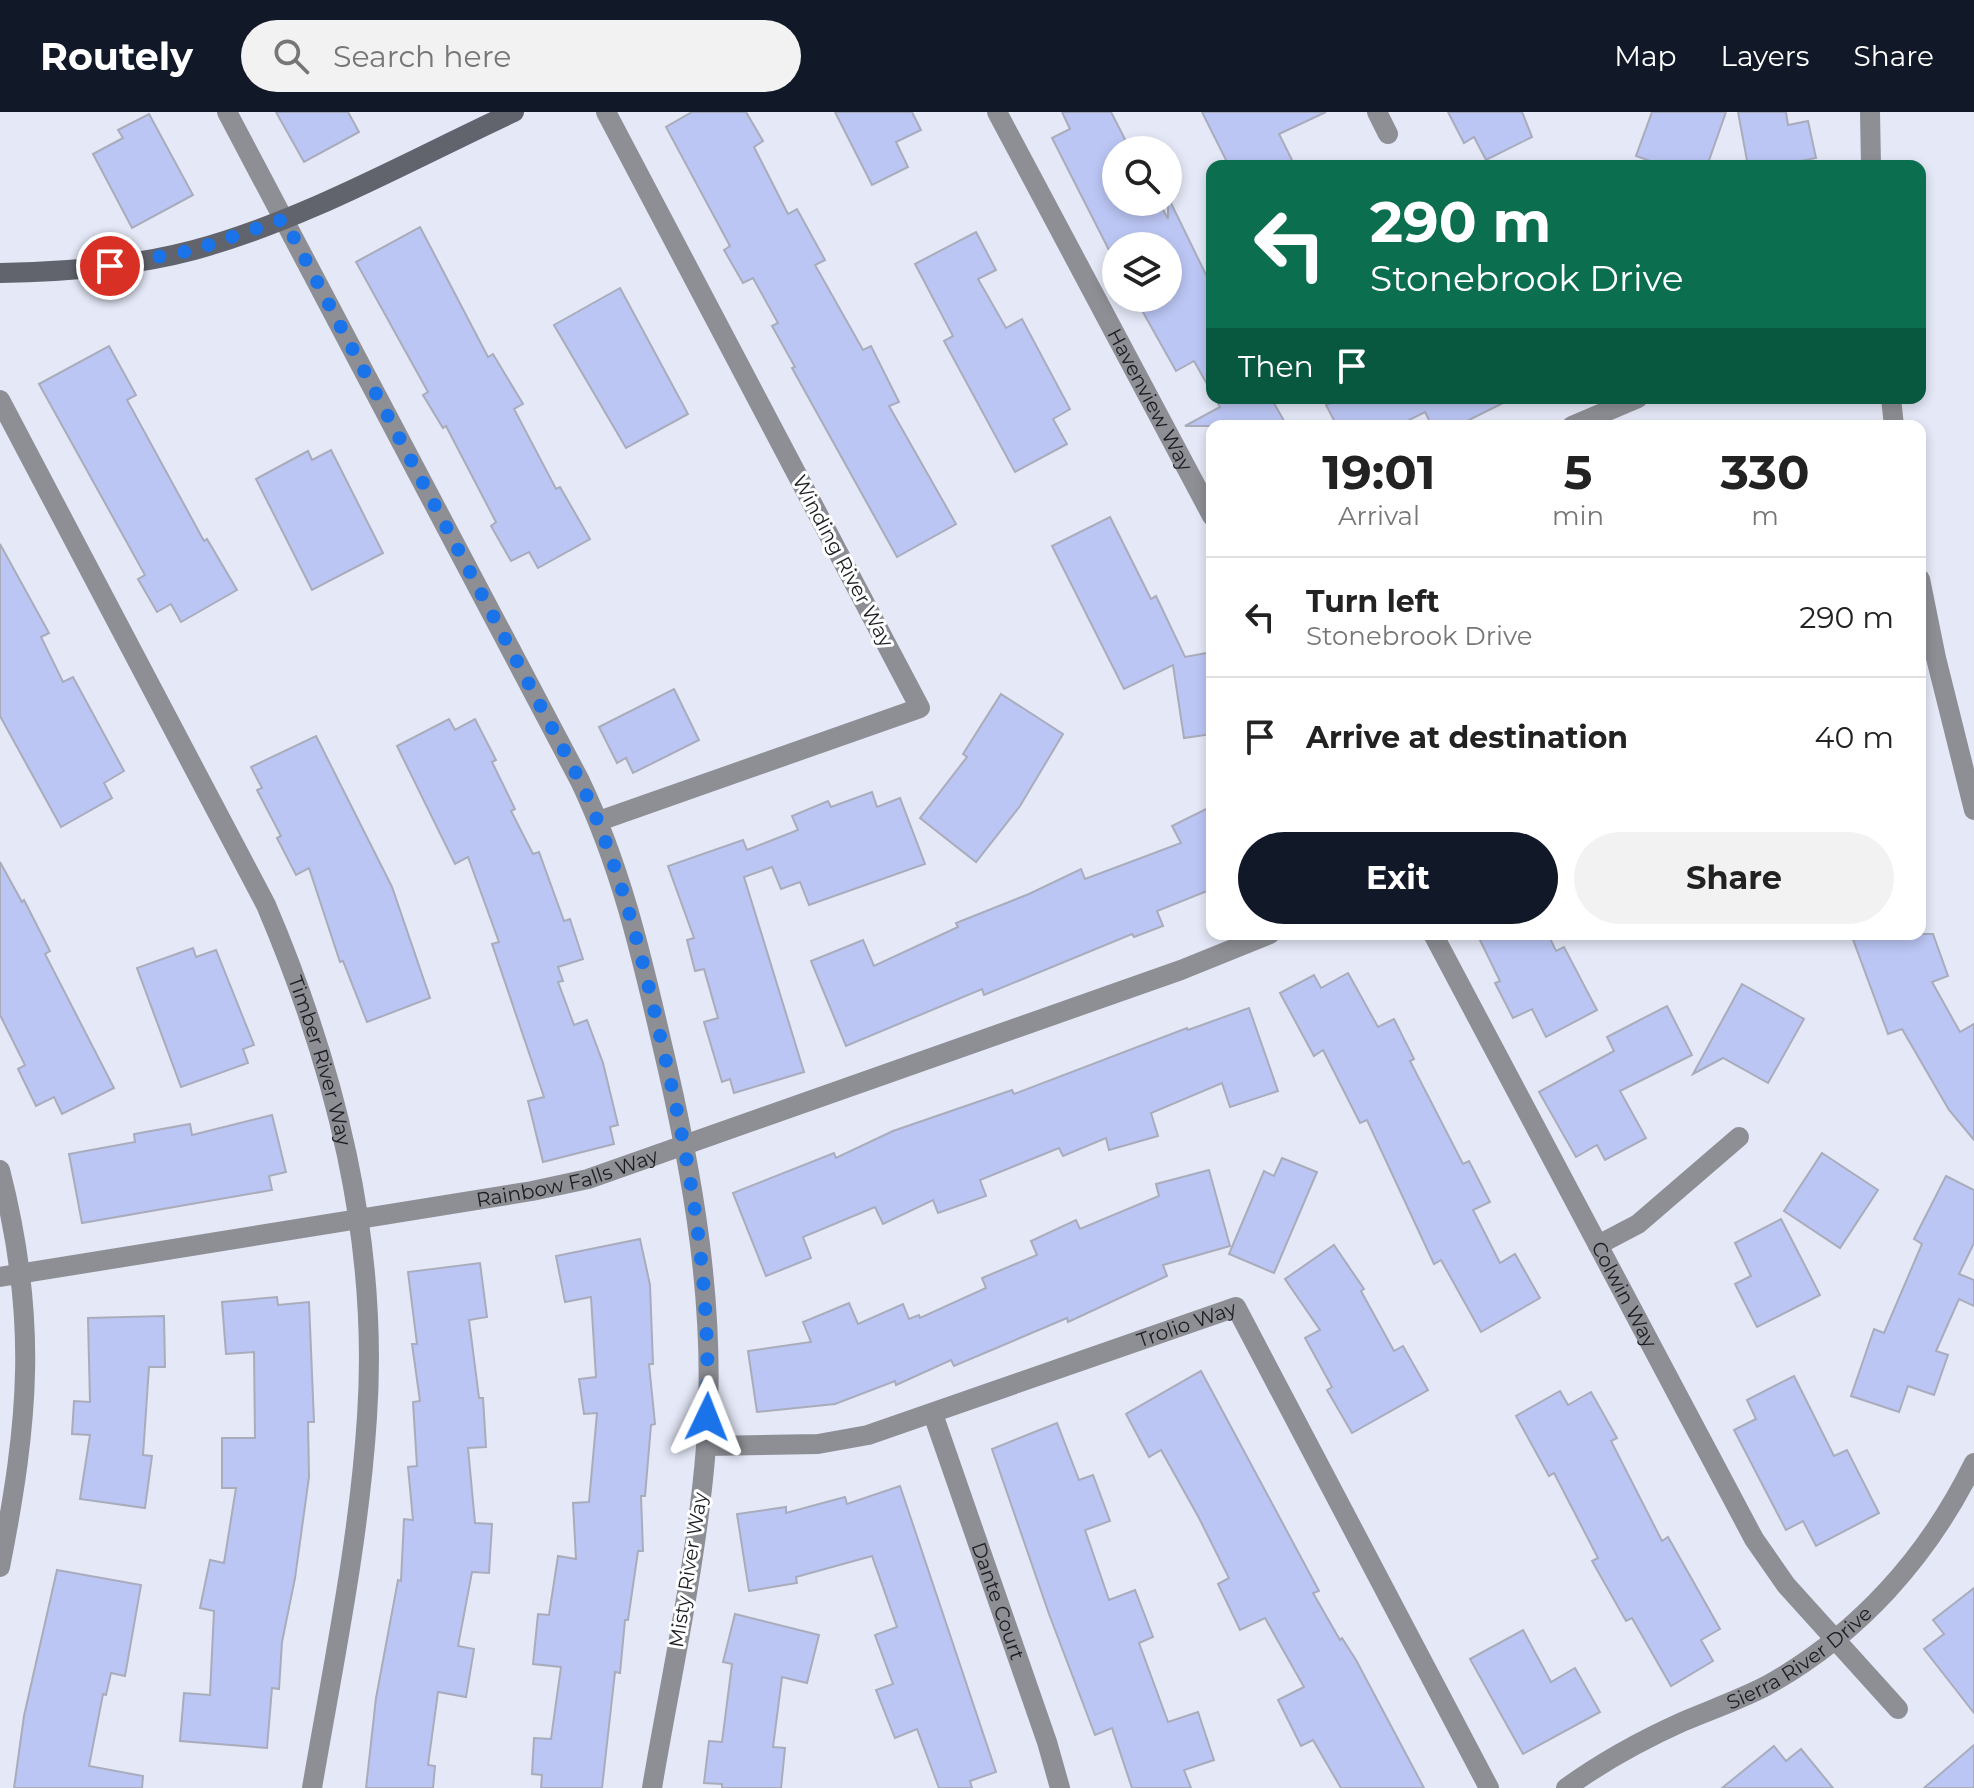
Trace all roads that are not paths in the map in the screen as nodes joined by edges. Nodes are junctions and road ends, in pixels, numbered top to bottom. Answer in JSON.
{"nodes":[{"id":1,"x":227,"y":112,"type":"edge"},
{"id":2,"x":514,"y":112,"type":"edge"},
{"id":3,"x":606,"y":112,"type":"edge"},
{"id":4,"x":997,"y":112,"type":"edge"},
{"id":5,"x":1377,"y":112,"type":"edge"},
{"id":6,"x":1870,"y":112,"type":"edge"},
{"id":7,"x":1388,"y":134,"type":"dead end"},
{"id":8,"x":1871,"y":160,"type":"edge"},
{"id":9,"x":284,"y":219,"type":"junction"},
{"id":10,"x":0,"y":273,"type":"edge"},
{"id":11,"x":0,"y":400,"type":"edge"},
{"id":12,"x":1624,"y":404,"type":"edge"},
{"id":13,"x":1586,"y":420,"type":"edge"},
{"id":14,"x":1206,"y":505,"type":"edge"},
{"id":15,"x":1926,"y":640,"type":"edge"},
{"id":16,"x":1928,"y":660,"type":"edge"},
{"id":17,"x":1974,"y":810,"type":"edge"},
{"id":18,"x":599,"y":821,"type":"junction"},
{"id":19,"x":1255,"y":940,"type":"edge"},
{"id":20,"x":1436,"y":940,"type":"edge"},
{"id":21,"x":1739,"y":1137,"type":"dead end"},
{"id":22,"x":686,"y":1146,"type":"junction"},
{"id":23,"x":0,"y":1170,"type":"edge"},
{"id":24,"x":359,"y":1220,"type":"junction"},
{"id":25,"x":1598,"y":1245,"type":"junction"},
{"id":26,"x":22,"y":1273,"type":"junction"},
{"id":27,"x":0,"y":1277,"type":"edge"},
{"id":28,"x":933,"y":1414,"type":"junction"},
{"id":29,"x":706,"y":1446,"type":"junction"},
{"id":30,"x":1974,"y":1463,"type":"edge"},
{"id":31,"x":0,"y":1567,"type":"edge"},
{"id":32,"x":1835,"y":1640,"type":"junction"},
{"id":33,"x":1898,"y":1709,"type":"dead end"},
{"id":34,"x":312,"y":1788,"type":"edge"},
{"id":35,"x":652,"y":1788,"type":"edge"},
{"id":36,"x":1060,"y":1788,"type":"edge"},
{"id":37,"x":1489,"y":1788,"type":"edge"},
{"id":38,"x":1566,"y":1788,"type":"edge"}],
"edges":[{"from":1,"to":9,"type":"street","name":"Misty River Way"},
{"from":2,"to":9,"type":"street"},
{"from":3,"to":18,"type":"street","name":"Winding River Way"},
{"from":4,"to":14,"type":"street","name":"Havenview Way"},
{"from":5,"to":7,"type":"street"},
{"from":6,"to":8,"type":"street"},
{"from":9,"to":10,"type":"street"},
{"from":9,"to":18,"type":"street","name":"Misty River Way"},
{"from":11,"to":24,"type":"street","name":"Timber River Way"},
{"from":12,"to":13,"type":"street"},
{"from":15,"to":16,"type":"street"},
{"from":16,"to":17,"type":"street"},
{"from":18,"to":22,"type":"street","name":"Misty River Way"},
{"from":19,"to":22,"type":"street","name":"Rainbow Falls Way"},
{"from":20,"to":25,"type":"street","name":"Colwin Way"},
{"from":21,"to":25,"type":"street"},
{"from":22,"to":24,"type":"street","name":"Rainbow Falls Way"},
{"from":22,"to":29,"type":"street","name":"Misty River Way"},
{"from":23,"to":26,"type":"street"},
{"from":24,"to":26,"type":"street","name":"Rainbow Falls Way"},
{"from":24,"to":34,"type":"street","name":"Timber River Way"},
{"from":25,"to":32,"type":"street","name":"Colwin Way"},
{"from":26,"to":27,"type":"street","name":"Rainbow Falls Way"},
{"from":26,"to":31,"type":"street"},
{"from":28,"to":29,"type":"street","name":"Trolio Way"},
{"from":28,"to":36,"type":"street","name":"Dante Court"},
{"from":28,"to":37,"type":"street","name":"Trolio Way"},
{"from":29,"to":35,"type":"street","name":"Misty River Way"},
{"from":30,"to":32,"type":"street","name":"Sierra River Drive"},
{"from":32,"to":33,"type":"street","name":"Colwin Way"},
{"from":32,"to":38,"type":"street","name":"Sierra River Drive"}]}
